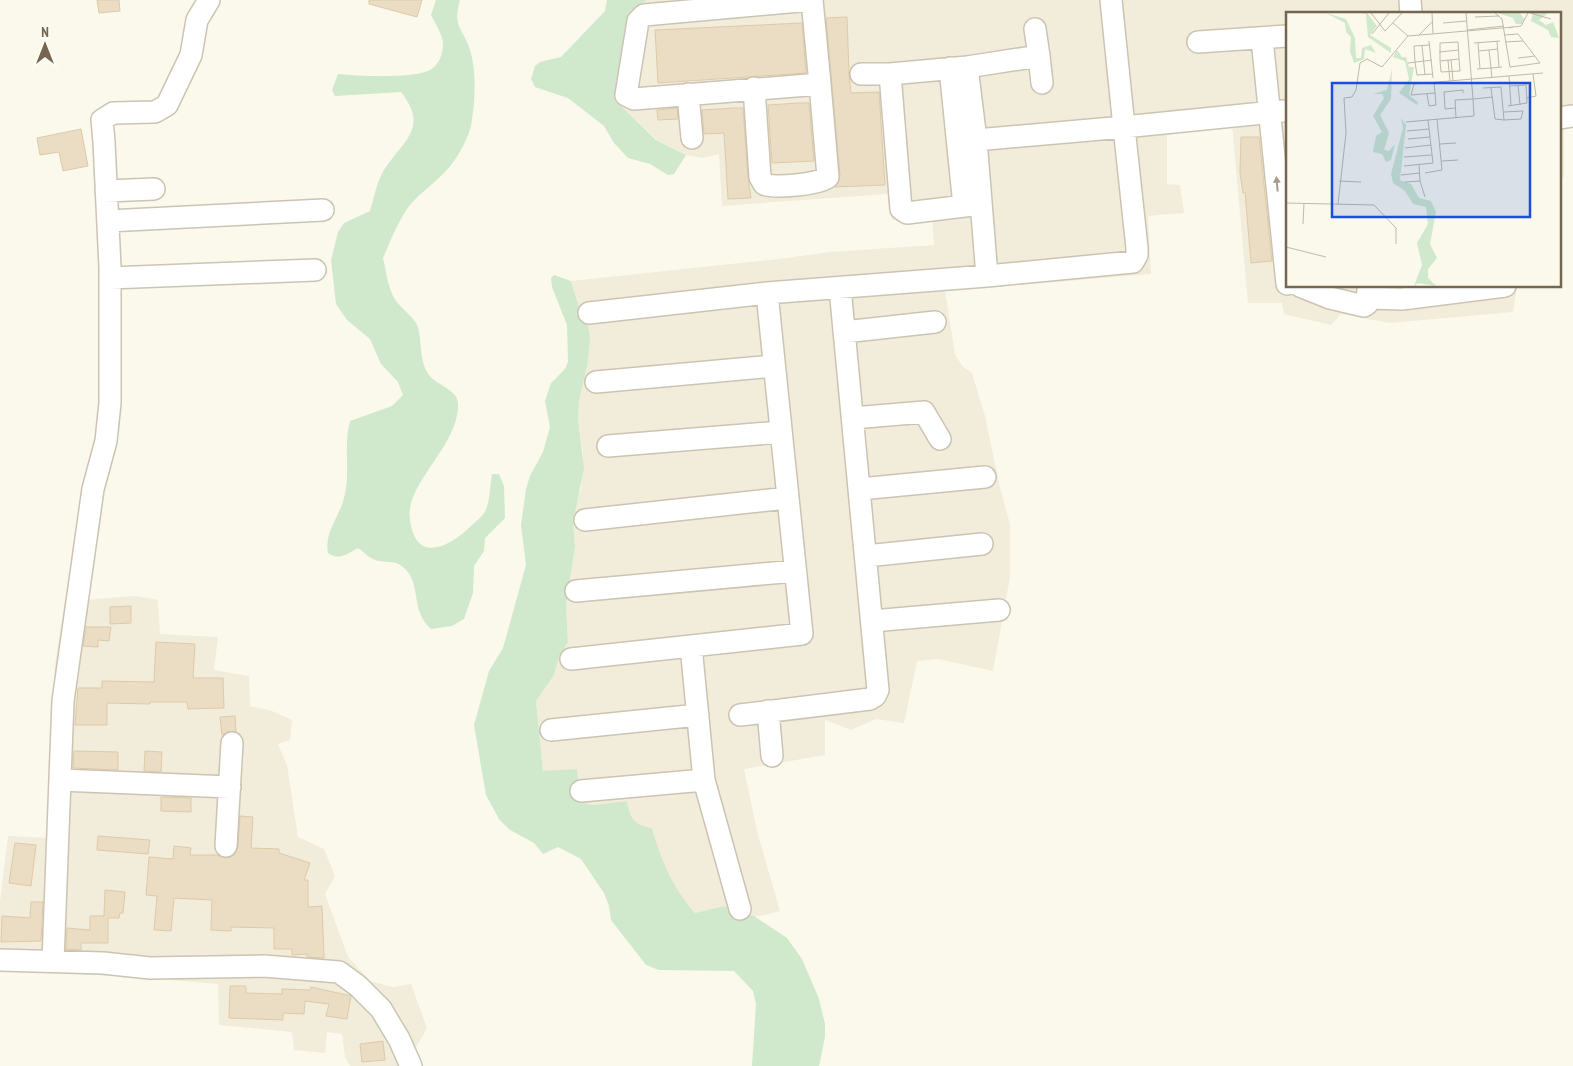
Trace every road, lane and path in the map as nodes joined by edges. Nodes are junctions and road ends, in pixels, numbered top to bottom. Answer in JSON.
{"nodes":[{"id":1,"x":209,"y":0,"type":"edge"},
{"id":2,"x":811,"y":0,"type":"edge"},
{"id":3,"x":1111,"y":0,"type":"edge"},
{"id":4,"x":1035,"y":29,"type":"dead end"},
{"id":5,"x":1275,"y":37,"type":"edge"},
{"id":6,"x":1198,"y":42,"type":"dead end"},
{"id":7,"x":1039,"y":56,"type":"junction"},
{"id":8,"x":958,"y":67,"type":"junction"},
{"id":9,"x":861,"y":74,"type":"dead end"},
{"id":10,"x":890,"y":74,"type":"junction"},
{"id":11,"x":1042,"y":83,"type":"dead end"},
{"id":12,"x":820,"y":84,"type":"junction"},
{"id":13,"x":754,"y":88,"type":"junction"},
{"id":14,"x":688,"y":94,"type":"junction"},
{"id":15,"x":1276,"y":112,"type":"junction"},
{"id":16,"x":1573,"y":116,"type":"edge"},
{"id":17,"x":1560,"y":118,"type":"edge"},
{"id":18,"x":1124,"y":128,"type":"junction"},
{"id":19,"x":692,"y":138,"type":"dead end"},
{"id":20,"x":967,"y":141,"type":"junction"},
{"id":21,"x":1286,"y":141,"type":"edge"},
{"id":22,"x":154,"y":189,"type":"dead end"},
{"id":23,"x":106,"y":192,"type":"junction"},
{"id":24,"x":973,"y":205,"type":"junction"},
{"id":25,"x":323,"y":210,"type":"dead end"},
{"id":26,"x":108,"y":221,"type":"junction"},
{"id":27,"x":1286,"y":256,"type":"edge"},
{"id":28,"x":315,"y":270,"type":"dead end"},
{"id":29,"x":987,"y":276,"type":"junction"},
{"id":30,"x":110,"y":278,"type":"junction"},
{"id":31,"x":840,"y":288,"type":"junction"},
{"id":32,"x":1304,"y":288,"type":"edge"},
{"id":33,"x":1489,"y":288,"type":"edge"},
{"id":34,"x":1369,"y":292,"type":"edge"},
{"id":35,"x":767,"y":293,"type":"junction"},
{"id":36,"x":589,"y":313,"type":"dead end"},
{"id":37,"x":935,"y":322,"type":"dead end"},
{"id":38,"x":844,"y":332,"type":"junction"},
{"id":39,"x":774,"y":366,"type":"junction"},
{"id":40,"x":596,"y":382,"type":"dead end"},
{"id":41,"x":853,"y":418,"type":"junction"},
{"id":42,"x":780,"y":432,"type":"junction"},
{"id":43,"x":940,"y":439,"type":"dead end"},
{"id":44,"x":608,"y":446,"type":"dead end"},
{"id":45,"x":985,"y":477,"type":"dead end"},
{"id":46,"x":860,"y":489,"type":"junction"},
{"id":47,"x":787,"y":498,"type":"junction"},
{"id":48,"x":585,"y":520,"type":"dead end"},
{"id":49,"x":982,"y":544,"type":"dead end"},
{"id":50,"x":866,"y":556,"type":"junction"},
{"id":51,"x":794,"y":571,"type":"junction"},
{"id":52,"x":576,"y":591,"type":"dead end"},
{"id":53,"x":999,"y":610,"type":"dead end"},
{"id":54,"x":872,"y":621,"type":"junction"},
{"id":55,"x":691,"y":646,"type":"junction"},
{"id":56,"x":571,"y":659,"type":"dead end"},
{"id":57,"x":768,"y":711,"type":"junction"},
{"id":58,"x":698,"y":715,"type":"junction"},
{"id":59,"x":740,"y":715,"type":"dead end"},
{"id":60,"x":551,"y":730,"type":"dead end"},
{"id":61,"x":232,"y":743,"type":"dead end"},
{"id":62,"x":772,"y":756,"type":"dead end"},
{"id":63,"x":60,"y":780,"type":"junction"},
{"id":64,"x":704,"y":780,"type":"junction"},
{"id":65,"x":230,"y":787,"type":"junction"},
{"id":66,"x":581,"y":791,"type":"dead end"},
{"id":67,"x":226,"y":846,"type":"dead end"},
{"id":68,"x":740,"y":909,"type":"dead end"},
{"id":69,"x":0,"y":960,"type":"edge"},
{"id":70,"x":52,"y":961,"type":"junction"},
{"id":71,"x":411,"y":1066,"type":"edge"}],
"edges":[{"from":1,"to":23,"type":"street"},
{"from":2,"to":12,"type":"street"},
{"from":2,"to":14,"type":"street"},
{"from":3,"to":18,"type":"street"},
{"from":4,"to":7,"type":"street"},
{"from":5,"to":6,"type":"street"},
{"from":5,"to":15,"type":"street"},
{"from":7,"to":8,"type":"street"},
{"from":7,"to":11,"type":"street"},
{"from":8,"to":10,"type":"street"},
{"from":8,"to":20,"type":"street"},
{"from":9,"to":10,"type":"street"},
{"from":10,"to":24,"type":"street"},
{"from":12,"to":13,"type":"street"},
{"from":12,"to":13,"type":"street"},
{"from":13,"to":14,"type":"street"},
{"from":14,"to":19,"type":"street"},
{"from":15,"to":18,"type":"street"},
{"from":15,"to":21,"type":"street"},
{"from":27,"to":15,"type":"street","one_way":true},
{"from":16,"to":17,"type":"street"},
{"from":18,"to":20,"type":"street"},
{"from":18,"to":29,"type":"street"},
{"from":20,"to":24,"type":"street"},
{"from":22,"to":23,"type":"street"},
{"from":23,"to":26,"type":"street"},
{"from":24,"to":29,"type":"street"},
{"from":25,"to":26,"type":"street"},
{"from":26,"to":30,"type":"street"},
{"from":28,"to":30,"type":"street"},
{"from":29,"to":31,"type":"street"},
{"from":30,"to":63,"type":"street"},
{"from":31,"to":35,"type":"street"},
{"from":31,"to":38,"type":"street"},
{"from":32,"to":34,"type":"street"},
{"from":33,"to":34,"type":"street"},
{"from":35,"to":36,"type":"street"},
{"from":35,"to":39,"type":"street"},
{"from":37,"to":38,"type":"street"},
{"from":38,"to":41,"type":"street"},
{"from":39,"to":40,"type":"street"},
{"from":39,"to":42,"type":"street"},
{"from":41,"to":43,"type":"street"},
{"from":41,"to":46,"type":"street"},
{"from":42,"to":44,"type":"street"},
{"from":42,"to":47,"type":"street"},
{"from":45,"to":46,"type":"street"},
{"from":46,"to":50,"type":"street"},
{"from":47,"to":48,"type":"street"},
{"from":47,"to":51,"type":"street"},
{"from":49,"to":50,"type":"street"},
{"from":50,"to":54,"type":"street"},
{"from":51,"to":52,"type":"street"},
{"from":51,"to":55,"type":"street"},
{"from":53,"to":54,"type":"street"},
{"from":54,"to":57,"type":"street"},
{"from":55,"to":56,"type":"street"},
{"from":55,"to":58,"type":"street"},
{"from":57,"to":59,"type":"street"},
{"from":57,"to":62,"type":"street"},
{"from":58,"to":60,"type":"street"},
{"from":58,"to":64,"type":"street"},
{"from":61,"to":65,"type":"street"},
{"from":63,"to":65,"type":"street"},
{"from":63,"to":70,"type":"street"},
{"from":64,"to":66,"type":"street"},
{"from":64,"to":68,"type":"street"},
{"from":65,"to":67,"type":"street"},
{"from":69,"to":70,"type":"street"},
{"from":70,"to":71,"type":"street"}]}
